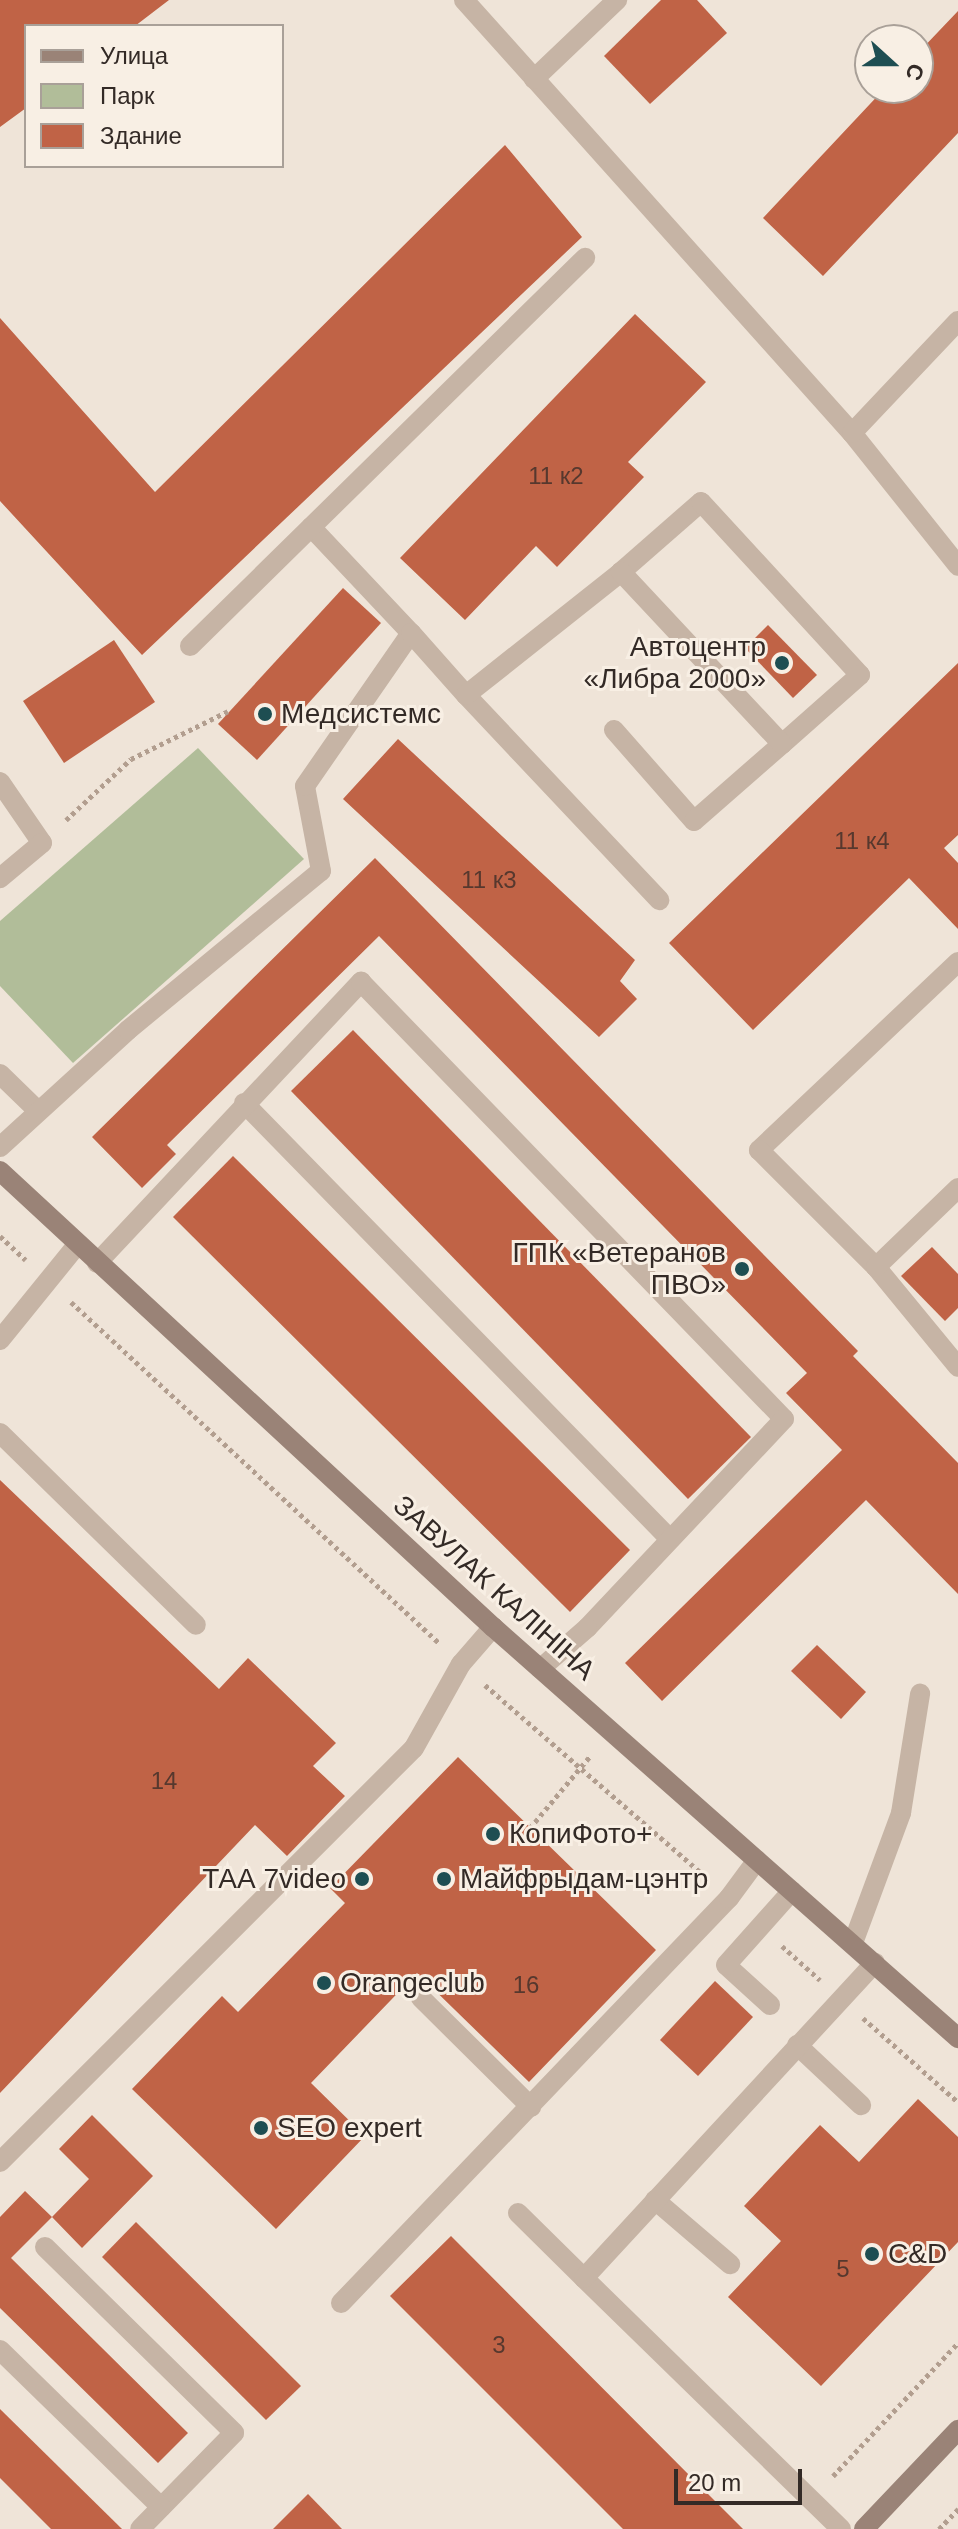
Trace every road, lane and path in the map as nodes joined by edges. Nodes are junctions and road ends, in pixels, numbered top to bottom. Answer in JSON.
{"nodes":[{"id":1,"x":464,"y":0,"type":"edge"},
{"id":2,"x":617,"y":0,"type":"edge"},
{"id":3,"x":534,"y":79,"type":"junction"},
{"id":4,"x":585,"y":258,"type":"dead end"},
{"id":5,"x":958,"y":321,"type":"edge"},
{"id":6,"x":852,"y":433,"type":"junction"},
{"id":7,"x":311,"y":527,"type":"junction"},
{"id":8,"x":958,"y":566,"type":"edge"},
{"id":9,"x":621,"y":572,"type":"junction"},
{"id":10,"x":411,"y":633,"type":"junction"},
{"id":11,"x":190,"y":646,"type":"dead end"},
{"id":12,"x":466,"y":695,"type":"junction"},
{"id":13,"x":228,"y":711,"type":"dead end"},
{"id":14,"x":614,"y":730,"type":"dead end"},
{"id":15,"x":782,"y":744,"type":"junction"},
{"id":16,"x":0,"y":782,"type":"edge"},
{"id":17,"x":42,"y":843,"type":"junction"},
{"id":18,"x":0,"y":878,"type":"edge"},
{"id":19,"x":659,"y":900,"type":"dead end"},
{"id":20,"x":958,"y":962,"type":"edge"},
{"id":21,"x":0,"y":1074,"type":"edge"},
{"id":22,"x":244,"y":1103,"type":"junction"},
{"id":23,"x":38,"y":1111,"type":"junction"},
{"id":24,"x":0,"y":1147,"type":"edge"},
{"id":25,"x":0,"y":1171,"type":"edge"},
{"id":26,"x":958,"y":1188,"type":"edge"},
{"id":27,"x":77,"y":1245,"type":"junction"},
{"id":28,"x":97,"y":1263,"type":"junction"},
{"id":29,"x":876,"y":1267,"type":"junction"},
{"id":30,"x":0,"y":1340,"type":"edge"},
{"id":31,"x":958,"y":1367,"type":"edge"},
{"id":32,"x":0,"y":1433,"type":"edge"},
{"id":33,"x":669,"y":1538,"type":"junction"},
{"id":34,"x":196,"y":1625,"type":"dead end"},
{"id":35,"x":493,"y":1627,"type":"junction"},
{"id":36,"x":540,"y":1669,"type":"junction"},
{"id":37,"x":920,"y":1694,"type":"dead end"},
{"id":38,"x":581,"y":1768,"type":"dead end"},
{"id":39,"x":530,"y":1828,"type":"dead end"},
{"id":40,"x":757,"y":1860,"type":"junction"},
{"id":41,"x":792,"y":1891,"type":"junction"},
{"id":42,"x":853,"y":1943,"type":"junction"},
{"id":43,"x":875,"y":1963,"type":"junction"},
{"id":44,"x":421,"y":1998,"type":"dead end"},
{"id":45,"x":770,"y":2005,"type":"dead end"},
{"id":46,"x":958,"y":2038,"type":"edge"},
{"id":47,"x":797,"y":2045,"type":"junction"},
{"id":48,"x":861,"y":2105,"type":"dead end"},
{"id":49,"x":531,"y":2107,"type":"junction"},
{"id":50,"x":0,"y":2162,"type":"edge"},
{"id":51,"x":655,"y":2200,"type":"junction"},
{"id":52,"x":518,"y":2213,"type":"dead end"},
{"id":53,"x":45,"y":2247,"type":"dead end"},
{"id":54,"x":730,"y":2264,"type":"dead end"},
{"id":55,"x":584,"y":2278,"type":"junction"},
{"id":56,"x":341,"y":2303,"type":"dead end"},
{"id":57,"x":958,"y":2343,"type":"edge"},
{"id":58,"x":0,"y":2350,"type":"edge"},
{"id":59,"x":958,"y":2430,"type":"edge"},
{"id":60,"x":811,"y":2500,"type":"junction"},
{"id":61,"x":161,"y":2507,"type":"junction"},
{"id":62,"x":958,"y":2509,"type":"edge"},
{"id":63,"x":140,"y":2529,"type":"edge"},
{"id":64,"x":841,"y":2529,"type":"edge"},
{"id":65,"x":864,"y":2529,"type":"edge"},
{"id":66,"x":939,"y":2529,"type":"edge"}],
"edges":[{"from":1,"to":3,"type":"lane"},
{"from":2,"to":3,"type":"lane"},
{"from":3,"to":6,"type":"lane"},
{"from":4,"to":7,"type":"lane"},
{"from":5,"to":6,"type":"lane"},
{"from":6,"to":8,"type":"lane"},
{"from":7,"to":10,"type":"lane"},
{"from":7,"to":11,"type":"lane"},
{"from":9,"to":12,"type":"lane"},
{"from":9,"to":15,"type":"lane"},
{"from":9,"to":15,"type":"lane"},
{"from":10,"to":12,"type":"lane"},
{"from":10,"to":23,"type":"lane"},
{"from":12,"to":19,"type":"lane"},
{"from":13,"to":17,"type":"path"},
{"from":14,"to":15,"type":"lane"},
{"from":16,"to":17,"type":"lane"},
{"from":17,"to":18,"type":"lane"},
{"from":20,"to":29,"type":"lane"},
{"from":21,"to":23,"type":"lane"},
{"from":22,"to":28,"type":"lane"},
{"from":22,"to":33,"type":"lane"},
{"from":22,"to":33,"type":"lane"},
{"from":23,"to":24,"type":"lane"},
{"from":25,"to":27,"type":"street","name":"ЗАВУЛАК КАЛІНІНА"},
{"from":26,"to":29,"type":"lane"},
{"from":27,"to":28,"type":"street","name":"ЗАВУЛАК КАЛІНІНА"},
{"from":27,"to":30,"type":"lane"},
{"from":28,"to":35,"type":"street","name":"ЗАВУЛАК КАЛІНІНА"},
{"from":29,"to":31,"type":"lane"},
{"from":32,"to":34,"type":"lane"},
{"from":33,"to":36,"type":"lane"},
{"from":35,"to":36,"type":"street","name":"ЗАВУЛАК КАЛІНІНА"},
{"from":35,"to":50,"type":"lane"},
{"from":36,"to":40,"type":"street","name":"ЗАВУЛАК КАЛІНІНА"},
{"from":37,"to":42,"type":"lane"},
{"from":38,"to":39,"type":"path"},
{"from":40,"to":41,"type":"street","name":"ЗАВУЛАК КАЛІНІНА"},
{"from":40,"to":49,"type":"lane"},
{"from":41,"to":42,"type":"street","name":"ЗАВУЛАК КАЛІНІНА"},
{"from":41,"to":45,"type":"lane"},
{"from":42,"to":43,"type":"street","name":"ЗАВУЛАК КАЛІНІНА"},
{"from":43,"to":46,"type":"street","name":"ЗАВУЛАК КАЛІНІНА"},
{"from":43,"to":47,"type":"lane"},
{"from":44,"to":49,"type":"lane"},
{"from":47,"to":48,"type":"lane"},
{"from":47,"to":51,"type":"lane"},
{"from":49,"to":56,"type":"lane"},
{"from":51,"to":54,"type":"lane"},
{"from":51,"to":55,"type":"lane"},
{"from":52,"to":55,"type":"lane"},
{"from":53,"to":61,"type":"lane"},
{"from":55,"to":60,"type":"lane"},
{"from":57,"to":60,"type":"path"},
{"from":58,"to":61,"type":"lane"},
{"from":59,"to":65,"type":"street"},
{"from":60,"to":64,"type":"lane"},
{"from":61,"to":63,"type":"lane"},
{"from":62,"to":66,"type":"path"}]}
